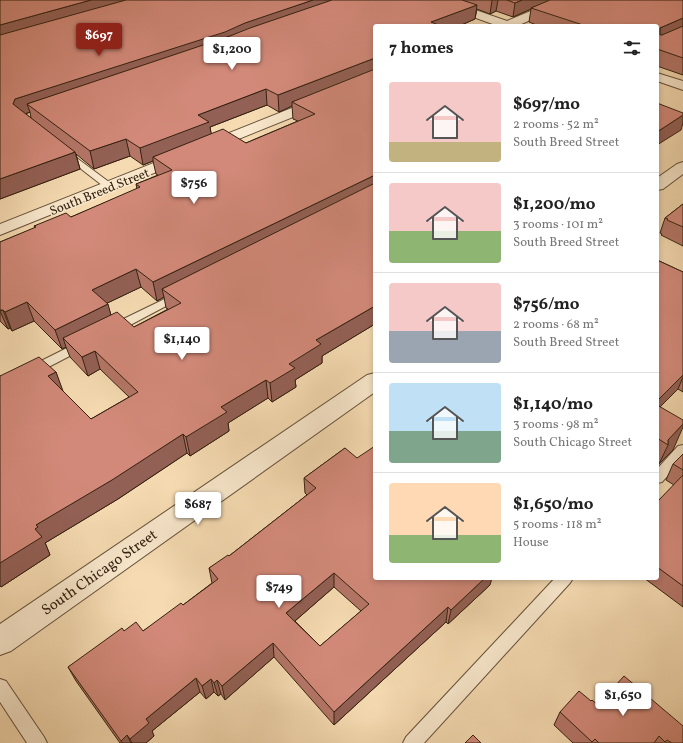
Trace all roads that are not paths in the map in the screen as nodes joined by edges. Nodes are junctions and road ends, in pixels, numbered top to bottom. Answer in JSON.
{"nodes":[{"id":1,"x":436,"y":0,"type":"edge"},
{"id":2,"x":567,"y":0,"type":"edge"},
{"id":3,"x":502,"y":24,"type":"edge"},
{"id":4,"x":513,"y":24,"type":"edge"},
{"id":5,"x":659,"y":78,"type":"edge"},
{"id":6,"x":373,"y":80,"type":"edge"},
{"id":7,"x":683,"y":86,"type":"edge"},
{"id":8,"x":58,"y":147,"type":"edge"},
{"id":9,"x":683,"y":167,"type":"edge"},
{"id":10,"x":659,"y":184,"type":"edge"},
{"id":11,"x":110,"y":187,"type":"junction"},
{"id":12,"x":0,"y":230,"type":"edge"},
{"id":13,"x":191,"y":289,"type":"edge"},
{"id":14,"x":106,"y":332,"type":"edge"},
{"id":15,"x":92,"y":340,"type":"edge"},
{"id":16,"x":21,"y":376,"type":"edge"},
{"id":17,"x":373,"y":382,"type":"edge"},
{"id":18,"x":683,"y":450,"type":"edge"},
{"id":19,"x":659,"y":476,"type":"edge"},
{"id":20,"x":563,"y":580,"type":"edge"},
{"id":21,"x":0,"y":641,"type":"edge"},
{"id":22,"x":0,"y":686,"type":"edge"},
{"id":23,"x":38,"y":743,"type":"edge"},
{"id":24,"x":412,"y":743,"type":"edge"}],
"edges":[{"from":1,"to":3,"type":"street"},
{"from":2,"to":4,"type":"street"},
{"from":5,"to":7,"type":"street"},
{"from":6,"to":11,"type":"street","name":"South Breed Street"},
{"from":8,"to":11,"type":"lane"},
{"from":9,"to":10,"type":"street"},
{"from":11,"to":12,"type":"street","name":"South Breed Street"},
{"from":13,"to":14,"type":"lane"},
{"from":15,"to":16,"type":"lane"},
{"from":17,"to":21,"type":"street","name":"South Chicago Street"},
{"from":18,"to":19,"type":"lane"},
{"from":20,"to":24,"type":"lane"},
{"from":22,"to":23,"type":"lane"}]}
